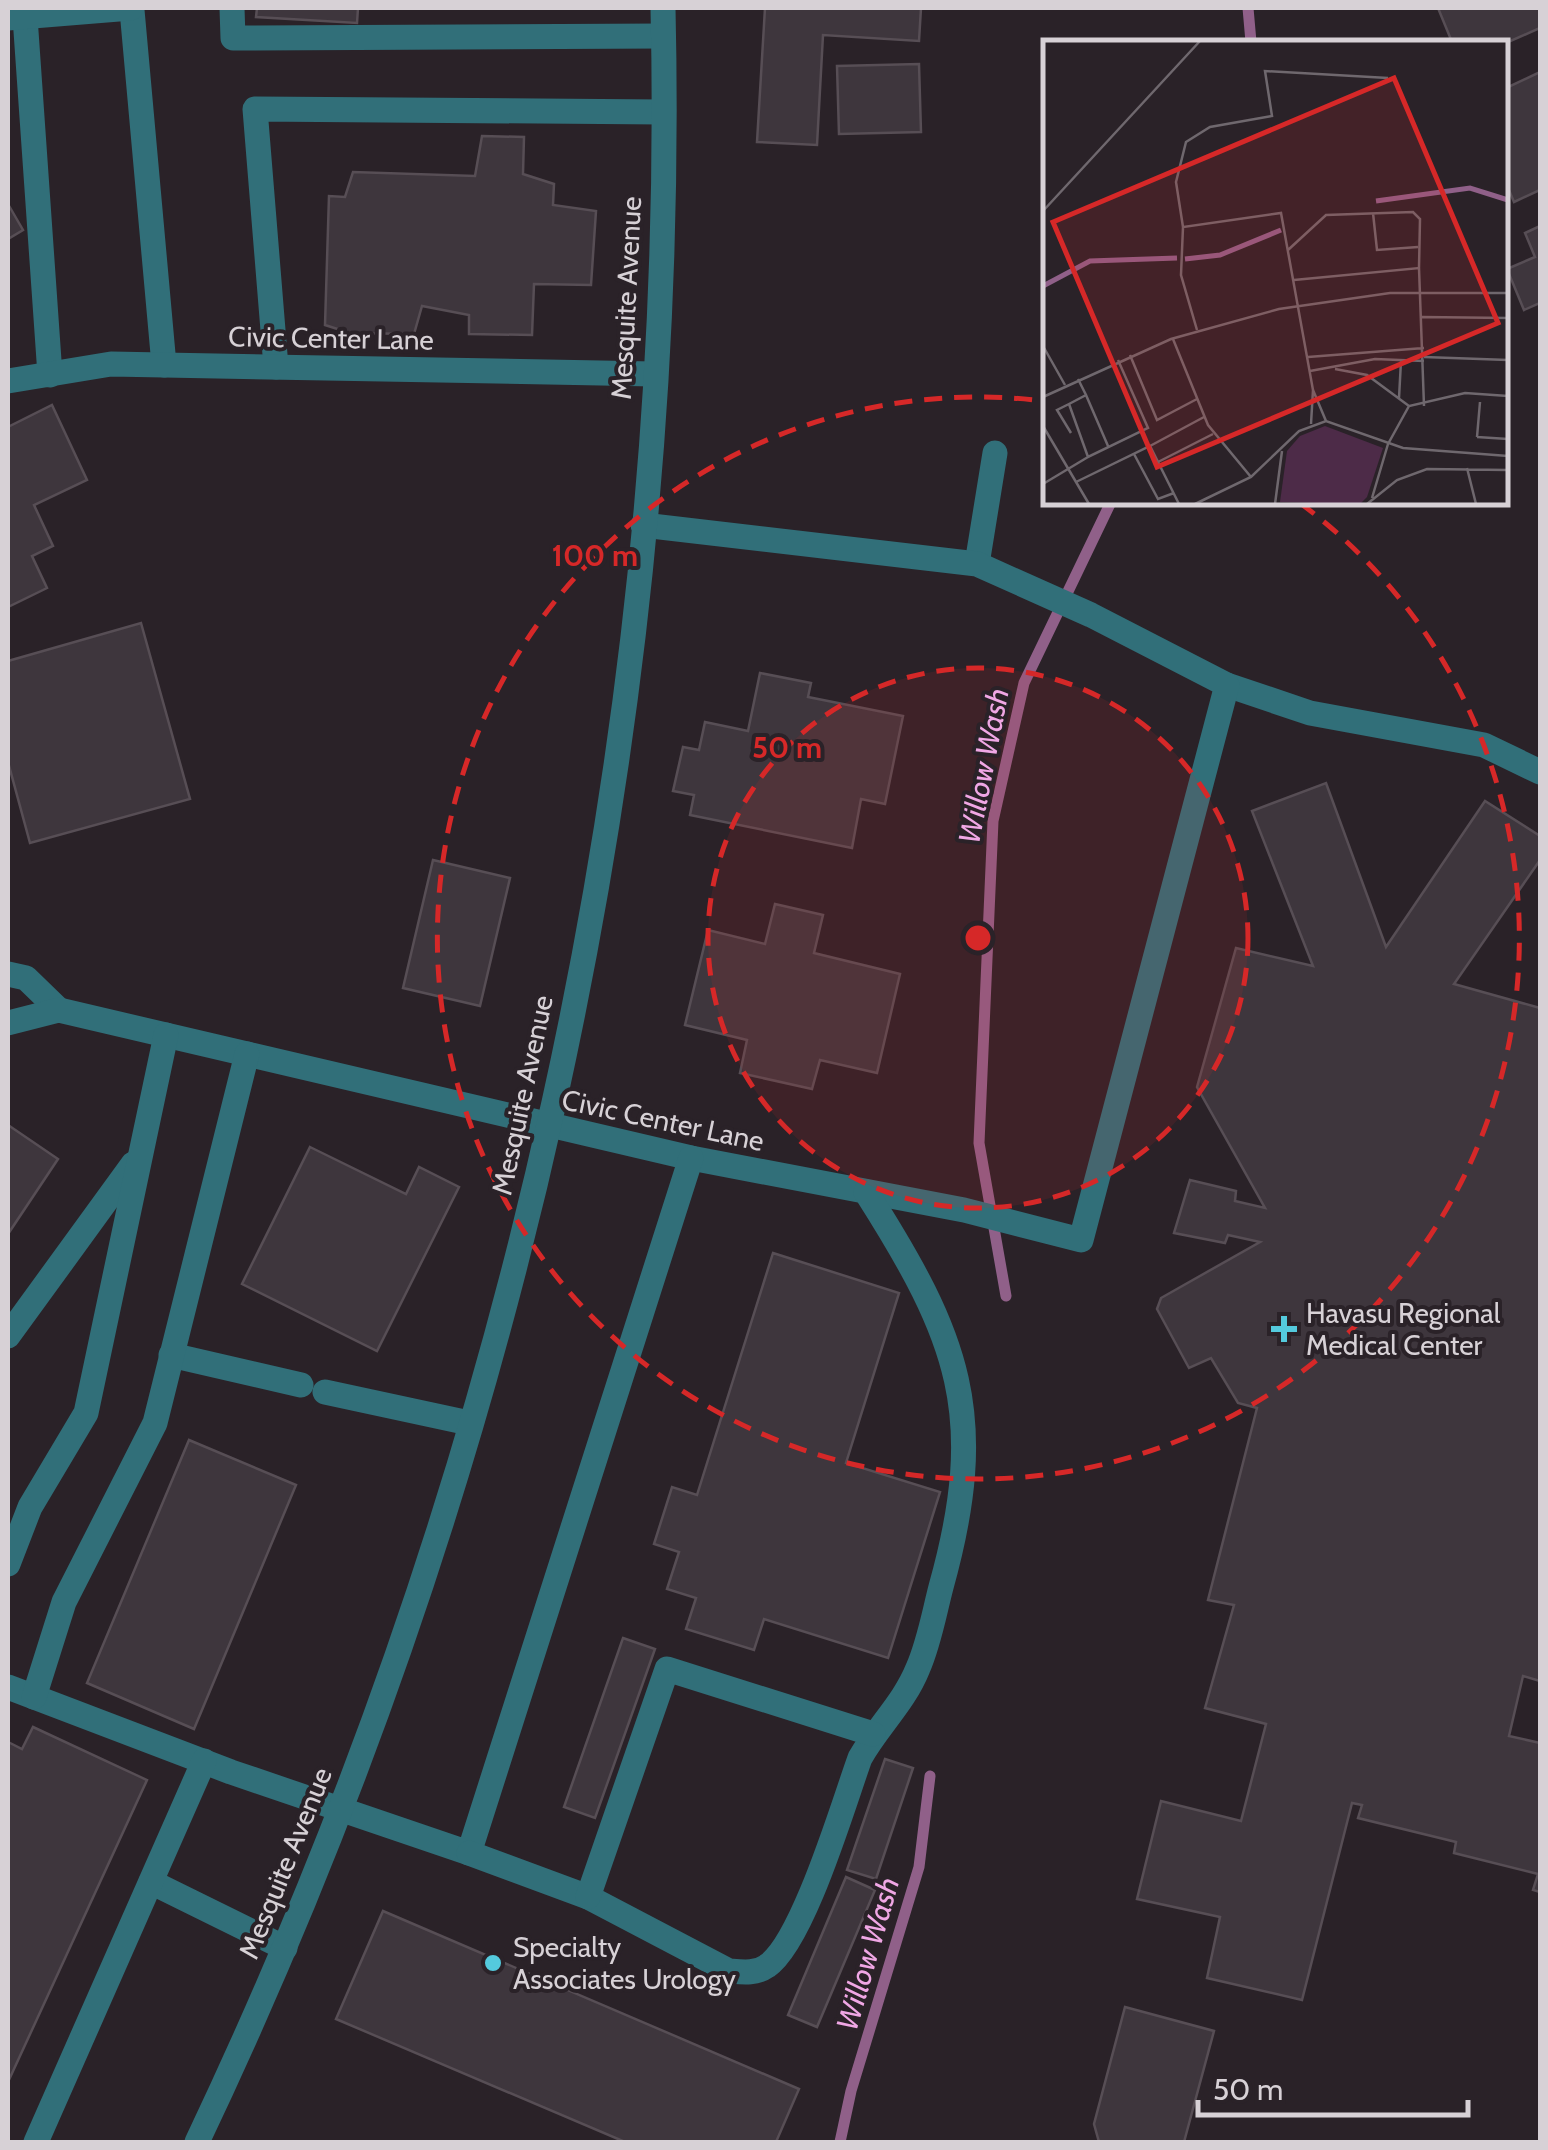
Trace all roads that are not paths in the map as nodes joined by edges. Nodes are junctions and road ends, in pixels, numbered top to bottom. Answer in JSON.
{"nodes":[{"id":1,"x":232,"y":8,"type":"edge"},
{"id":2,"x":662,"y":8,"type":"edge"},
{"id":3,"x":131,"y":9,"type":"edge"},
{"id":4,"x":16,"y":17,"type":"edge"},
{"id":5,"x":663,"y":36,"type":"junction"},
{"id":6,"x":662,"y":112,"type":"junction"},
{"id":7,"x":164,"y":365,"type":"junction"},
{"id":8,"x":276,"y":367,"type":"junction"},
{"id":9,"x":50,"y":374,"type":"junction"},
{"id":10,"x":654,"y":374,"type":"junction"},
{"id":11,"x":8,"y":382,"type":"edge"},
{"id":12,"x":995,"y":453,"type":"dead end"},
{"id":13,"x":643,"y":525,"type":"junction"},
{"id":14,"x":977,"y":564,"type":"junction"},
{"id":15,"x":1227,"y":685,"type":"junction"},
{"id":16,"x":1540,"y":772,"type":"edge"},
{"id":17,"x":8,"y":974,"type":"edge"},
{"id":18,"x":59,"y":1010,"type":"junction"},
{"id":19,"x":8,"y":1023,"type":"edge"},
{"id":20,"x":166,"y":1035,"type":"junction"},
{"id":21,"x":247,"y":1054,"type":"junction"},
{"id":22,"x":548,"y":1126,"type":"junction"},
{"id":23,"x":139,"y":1156,"type":"junction"},
{"id":24,"x":690,"y":1158,"type":"junction"},
{"id":25,"x":866,"y":1192,"type":"junction"},
{"id":26,"x":8,"y":1336,"type":"edge"},
{"id":27,"x":171,"y":1356,"type":"junction"},
{"id":28,"x":469,"y":1423,"type":"junction"},
{"id":29,"x":10,"y":1549,"type":"edge"},
{"id":30,"x":8,"y":1687,"type":"edge"},
{"id":31,"x":34,"y":1697,"type":"junction"},
{"id":32,"x":873,"y":1734,"type":"junction"},
{"id":33,"x":204,"y":1761,"type":"junction"},
{"id":34,"x":340,"y":1807,"type":"junction"},
{"id":35,"x":470,"y":1853,"type":"junction"},
{"id":36,"x":151,"y":1882,"type":"junction"},
{"id":37,"x":588,"y":1897,"type":"junction"},
{"id":38,"x":285,"y":1948,"type":"junction"},
{"id":39,"x":36,"y":2142,"type":"edge"},
{"id":40,"x":198,"y":2142,"type":"edge"}],
"edges":[{"from":1,"to":5,"type":"street"},
{"from":2,"to":5,"type":"street","name":"Mesquite Avenue"},
{"from":3,"to":4,"type":"street"},
{"from":3,"to":7,"type":"street"},
{"from":4,"to":9,"type":"street"},
{"from":5,"to":6,"type":"street","name":"Mesquite Avenue"},
{"from":6,"to":8,"type":"street"},
{"from":6,"to":10,"type":"street","name":"Mesquite Avenue"},
{"from":7,"to":8,"type":"street","name":"Civic Center Lane"},
{"from":7,"to":9,"type":"street","name":"Civic Center Lane"},
{"from":8,"to":10,"type":"street","name":"Civic Center Lane"},
{"from":9,"to":11,"type":"street","name":"Civic Center Lane"},
{"from":10,"to":13,"type":"street","name":"Mesquite Avenue"},
{"from":12,"to":14,"type":"street"},
{"from":13,"to":14,"type":"street"},
{"from":13,"to":22,"type":"street","name":"Mesquite Avenue"},
{"from":14,"to":15,"type":"street"},
{"from":15,"to":16,"type":"street"},
{"from":15,"to":25,"type":"street","name":"Civic Center Lane"},
{"from":17,"to":18,"type":"street","name":"Civic Center Lane"},
{"from":18,"to":19,"type":"street","name":"Civic Center Lane"},
{"from":18,"to":20,"type":"street","name":"Civic Center Lane"},
{"from":20,"to":21,"type":"street","name":"Civic Center Lane"},
{"from":20,"to":23,"type":"street"},
{"from":21,"to":22,"type":"street","name":"Civic Center Lane"},
{"from":21,"to":27,"type":"street"},
{"from":22,"to":24,"type":"street","name":"Civic Center Lane"},
{"from":22,"to":28,"type":"street","name":"Mesquite Avenue"},
{"from":23,"to":26,"type":"street"},
{"from":23,"to":29,"type":"street"},
{"from":24,"to":25,"type":"street","name":"Civic Center Lane"},
{"from":24,"to":35,"type":"street"},
{"from":25,"to":32,"type":"street"},
{"from":27,"to":28,"type":"street"},
{"from":27,"to":31,"type":"street"},
{"from":28,"to":34,"type":"street","name":"Mesquite Avenue"},
{"from":30,"to":31,"type":"street"},
{"from":31,"to":33,"type":"street"},
{"from":32,"to":37,"type":"street"},
{"from":32,"to":37,"type":"street"},
{"from":33,"to":34,"type":"street"},
{"from":33,"to":36,"type":"street"},
{"from":34,"to":35,"type":"street"},
{"from":34,"to":38,"type":"street","name":"Mesquite Avenue"},
{"from":35,"to":37,"type":"street"},
{"from":36,"to":38,"type":"street"},
{"from":36,"to":39,"type":"street"},
{"from":38,"to":40,"type":"street","name":"Mesquite Avenue"}]}
